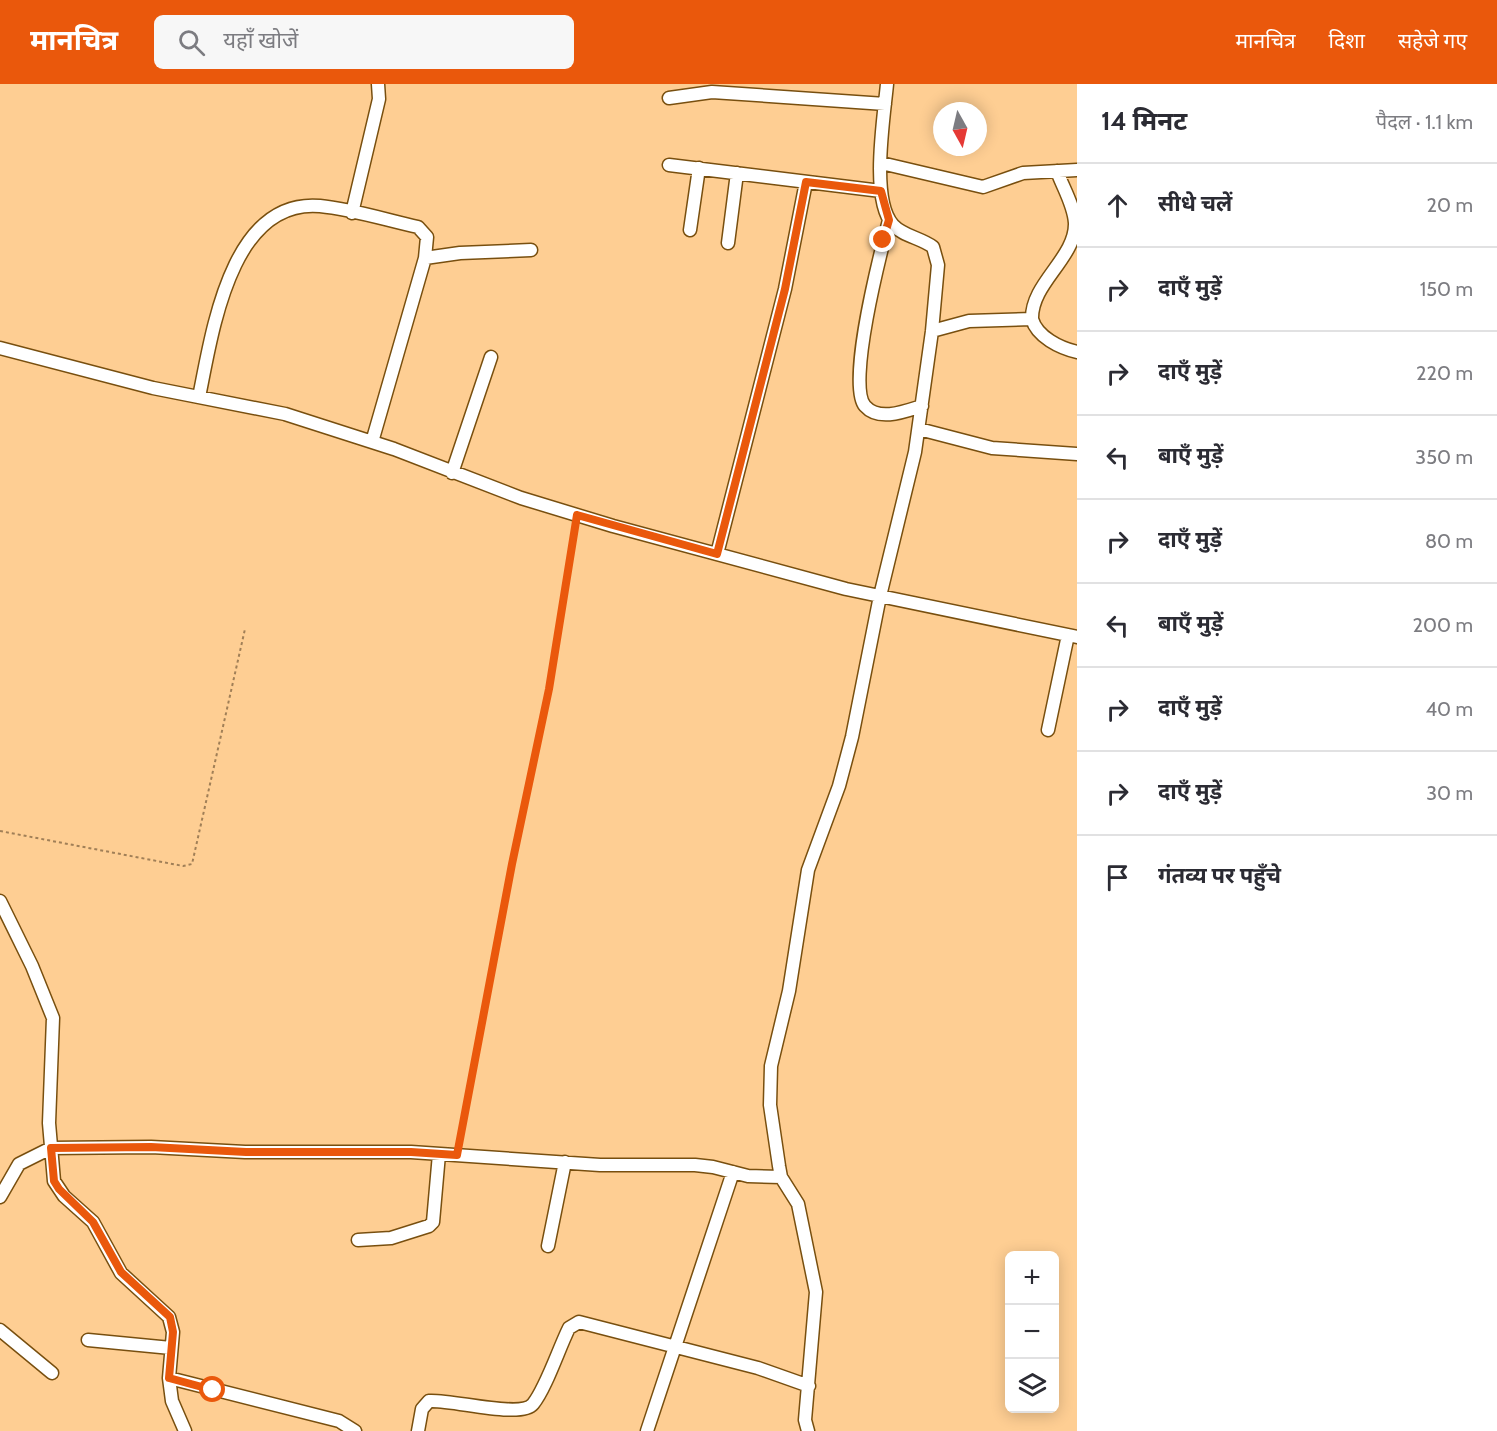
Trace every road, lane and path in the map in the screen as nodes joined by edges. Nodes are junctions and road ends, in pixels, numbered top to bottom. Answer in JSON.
{"nodes":[{"id":1,"x":378,"y":84,"type":"edge"},
{"id":2,"x":887,"y":84,"type":"edge"},
{"id":3,"x":669,"y":99,"type":"dead end"},
{"id":4,"x":885,"y":104,"type":"junction"},
{"id":5,"x":881,"y":163,"type":"junction"},
{"id":6,"x":669,"y":165,"type":"dead end"},
{"id":7,"x":699,"y":168,"type":"junction"},
{"id":8,"x":1077,"y":170,"type":"edge"},
{"id":9,"x":1057,"y":171,"type":"junction"},
{"id":10,"x":737,"y":173,"type":"junction"},
{"id":11,"x":806,"y":182,"type":"junction"},
{"id":12,"x":881,"y":191,"type":"junction"},
{"id":13,"x":352,"y":213,"type":"junction"},
{"id":14,"x":889,"y":220,"type":"junction"},
{"id":15,"x":690,"y":230,"type":"dead end"},
{"id":16,"x":728,"y":243,"type":"dead end"},
{"id":17,"x":531,"y":250,"type":"dead end"},
{"id":18,"x":425,"y":258,"type":"junction"},
{"id":19,"x":1032,"y":319,"type":"junction"},
{"id":20,"x":932,"y":332,"type":"junction"},
{"id":21,"x":0,"y":348,"type":"edge"},
{"id":22,"x":1077,"y":352,"type":"edge"},
{"id":23,"x":491,"y":357,"type":"dead end"},
{"id":24,"x":199,"y":397,"type":"junction"},
{"id":25,"x":922,"y":406,"type":"junction"},
{"id":26,"x":919,"y":429,"type":"junction"},
{"id":27,"x":372,"y":442,"type":"junction"},
{"id":28,"x":1077,"y":454,"type":"edge"},
{"id":29,"x":452,"y":473,"type":"junction"},
{"id":30,"x":577,"y":515,"type":"junction"},
{"id":31,"x":717,"y":554,"type":"junction"},
{"id":32,"x":880,"y":596,"type":"junction"},
{"id":33,"x":245,"y":629,"type":"dead end"},
{"id":34,"x":1072,"y":636,"type":"edge"},
{"id":35,"x":1048,"y":730,"type":"dead end"},
{"id":36,"x":0,"y":831,"type":"edge"},
{"id":37,"x":0,"y":901,"type":"edge"},
{"id":38,"x":51,"y":1148,"type":"junction"},
{"id":39,"x":439,"y":1154,"type":"junction"},
{"id":40,"x":457,"y":1155,"type":"junction"},
{"id":41,"x":565,"y":1162,"type":"junction"},
{"id":42,"x":733,"y":1172,"type":"junction"},
{"id":43,"x":781,"y":1177,"type":"junction"},
{"id":44,"x":0,"y":1197,"type":"edge"},
{"id":45,"x":358,"y":1240,"type":"dead end"},
{"id":46,"x":548,"y":1246,"type":"dead end"},
{"id":47,"x":0,"y":1329,"type":"edge"},
{"id":48,"x":88,"y":1340,"type":"dead end"},
{"id":49,"x":676,"y":1346,"type":"junction"},
{"id":50,"x":171,"y":1348,"type":"junction"},
{"id":51,"x":52,"y":1373,"type":"dead end"},
{"id":52,"x":169,"y":1378,"type":"junction"},
{"id":53,"x":809,"y":1386,"type":"junction"},
{"id":54,"x":185,"y":1431,"type":"edge"},
{"id":55,"x":356,"y":1431,"type":"edge"},
{"id":56,"x":418,"y":1431,"type":"edge"},
{"id":57,"x":647,"y":1431,"type":"edge"},
{"id":58,"x":808,"y":1431,"type":"edge"}],
"edges":[{"from":1,"to":13,"type":"street"},
{"from":2,"to":4,"type":"street"},
{"from":3,"to":4,"type":"street"},
{"from":4,"to":5,"type":"street"},
{"from":5,"to":9,"type":"street"},
{"from":5,"to":12,"type":"street"},
{"from":6,"to":7,"type":"street"},
{"from":7,"to":10,"type":"street"},
{"from":7,"to":15,"type":"street"},
{"from":8,"to":9,"type":"street"},
{"from":9,"to":19,"type":"street"},
{"from":10,"to":11,"type":"street"},
{"from":10,"to":16,"type":"street"},
{"from":11,"to":12,"type":"street"},
{"from":11,"to":31,"type":"street"},
{"from":12,"to":14,"type":"street"},
{"from":13,"to":18,"type":"street"},
{"from":13,"to":24,"type":"street"},
{"from":14,"to":20,"type":"street"},
{"from":14,"to":25,"type":"street"},
{"from":17,"to":18,"type":"street"},
{"from":18,"to":27,"type":"street"},
{"from":19,"to":20,"type":"street"},
{"from":19,"to":22,"type":"street"},
{"from":20,"to":25,"type":"street"},
{"from":21,"to":24,"type":"street"},
{"from":23,"to":29,"type":"street"},
{"from":24,"to":27,"type":"street"},
{"from":25,"to":26,"type":"street"},
{"from":26,"to":28,"type":"street"},
{"from":26,"to":32,"type":"street"},
{"from":27,"to":29,"type":"street"},
{"from":29,"to":30,"type":"street"},
{"from":30,"to":31,"type":"street"},
{"from":30,"to":40,"type":"path"},
{"from":31,"to":32,"type":"street"},
{"from":32,"to":34,"type":"street"},
{"from":32,"to":43,"type":"street"},
{"from":33,"to":36,"type":"path"},
{"from":34,"to":35,"type":"street"},
{"from":37,"to":38,"type":"street"},
{"from":38,"to":39,"type":"street"},
{"from":38,"to":44,"type":"street"},
{"from":38,"to":50,"type":"street"},
{"from":39,"to":40,"type":"street"},
{"from":39,"to":45,"type":"street"},
{"from":40,"to":41,"type":"street"},
{"from":41,"to":42,"type":"street"},
{"from":41,"to":46,"type":"street"},
{"from":42,"to":43,"type":"street"},
{"from":42,"to":49,"type":"street"},
{"from":43,"to":53,"type":"street"},
{"from":47,"to":51,"type":"street"},
{"from":48,"to":50,"type":"street"},
{"from":49,"to":53,"type":"street"},
{"from":49,"to":56,"type":"street"},
{"from":49,"to":57,"type":"street"},
{"from":50,"to":52,"type":"street"},
{"from":52,"to":54,"type":"street"},
{"from":52,"to":55,"type":"street"},
{"from":53,"to":58,"type":"street"}]}
